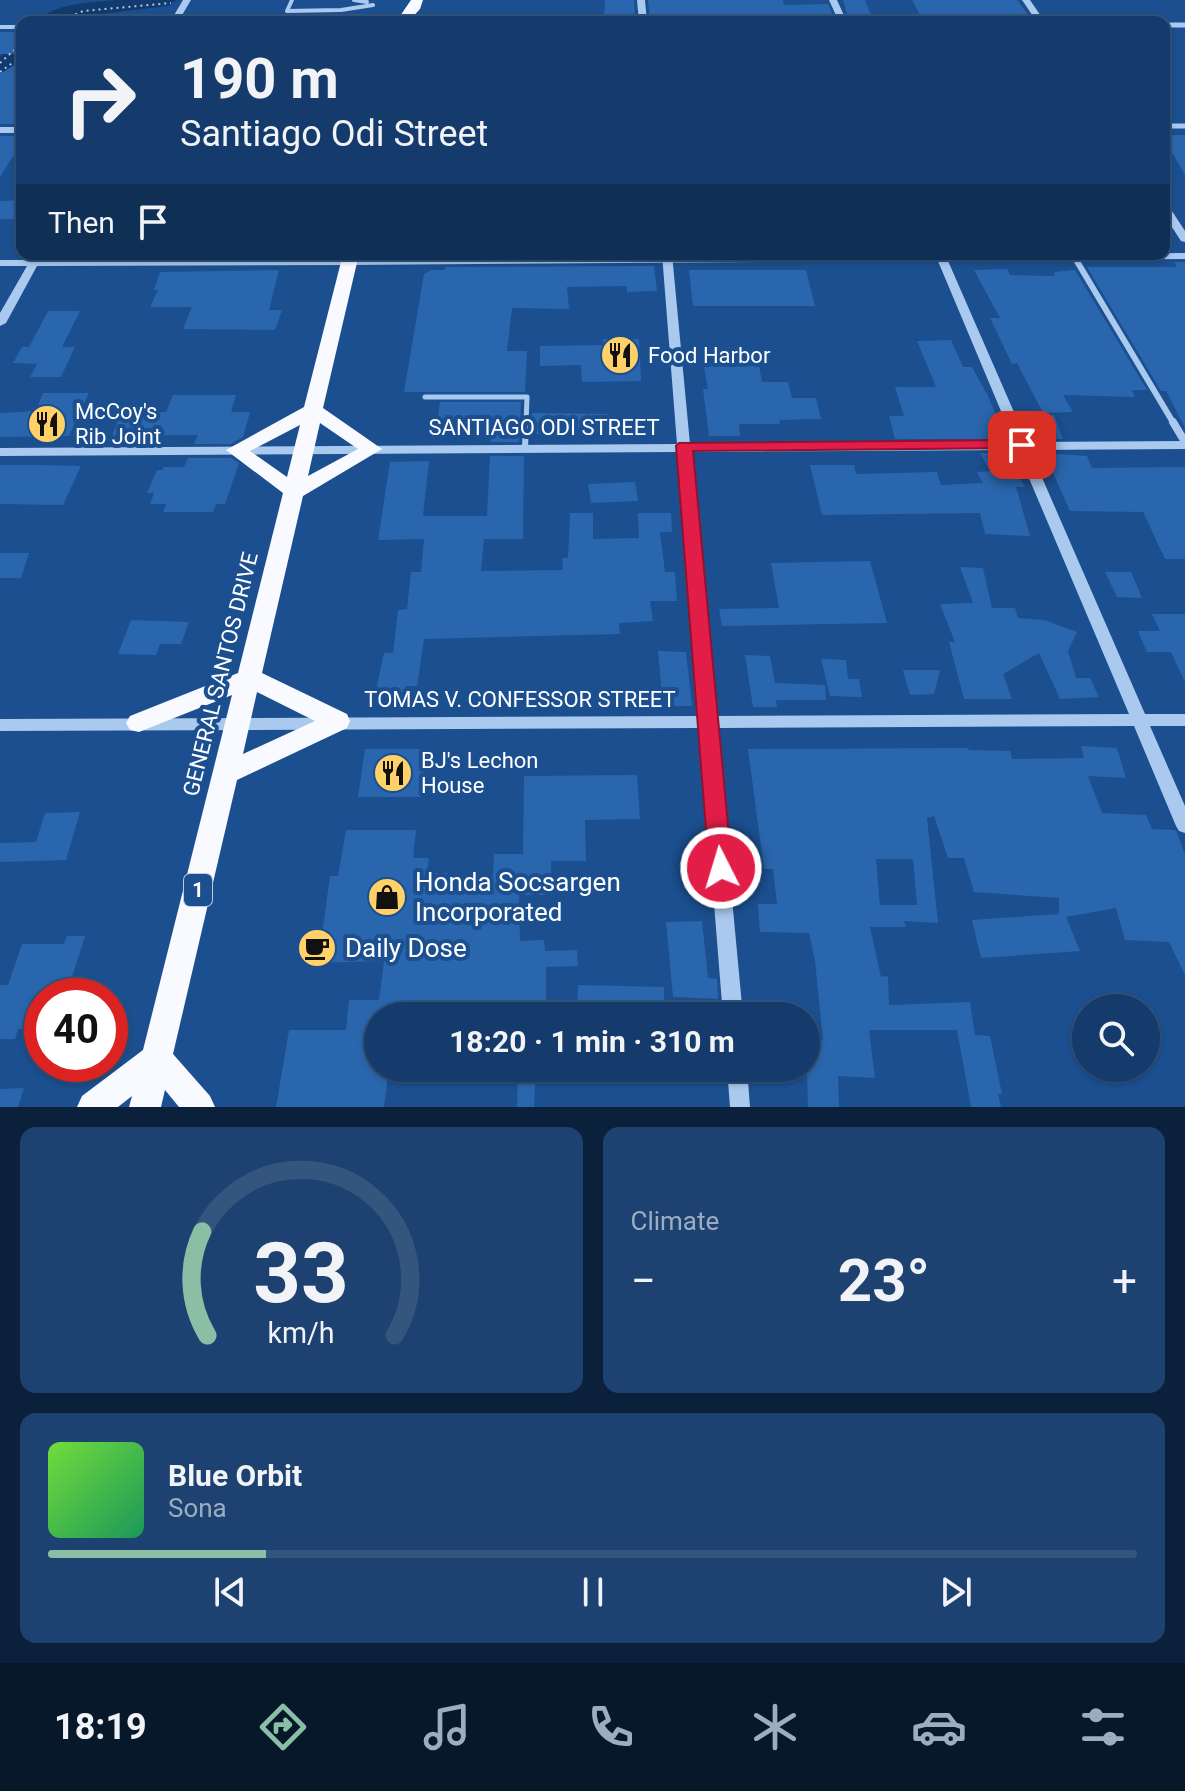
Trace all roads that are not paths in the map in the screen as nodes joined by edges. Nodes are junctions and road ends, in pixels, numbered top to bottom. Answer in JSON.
{"nodes":[{"id":1,"x":292,"y":0,"type":"edge"},
{"id":2,"x":354,"y":0,"type":"edge"},
{"id":3,"x":374,"y":3,"type":"edge"},
{"id":4,"x":1170,"y":216,"type":"edge"},
{"id":5,"x":1185,"y":239,"type":"edge"},
{"id":6,"x":22,"y":260,"type":"edge"},
{"id":7,"x":35,"y":260,"type":"edge"},
{"id":8,"x":350,"y":260,"type":"edge"},
{"id":9,"x":667,"y":260,"type":"edge"},
{"id":10,"x":943,"y":260,"type":"edge"},
{"id":11,"x":1076,"y":260,"type":"edge"},
{"id":12,"x":0,"y":263,"type":"edge"},
{"id":13,"x":0,"y":323,"type":"edge"},
{"id":14,"x":425,"y":397,"type":"dead end"},
{"id":15,"x":313,"y":410,"type":"junction"},
{"id":16,"x":1185,"y":444,"type":"edge"},
{"id":17,"x":1022,"y":445,"type":"junction"},
{"id":18,"x":685,"y":446,"type":"junction"},
{"id":19,"x":525,"y":448,"type":"junction"},
{"id":20,"x":372,"y":449,"type":"junction"},
{"id":21,"x":236,"y":450,"type":"junction"},
{"id":22,"x":304,"y":450,"type":"junction"},
{"id":23,"x":0,"y":452,"type":"edge"},
{"id":24,"x":295,"y":492,"type":"junction"},
{"id":25,"x":250,"y":678,"type":"junction"},
{"id":26,"x":1138,"y":720,"type":"junction"},
{"id":27,"x":1185,"y":720,"type":"edge"},
{"id":28,"x":338,"y":721,"type":"junction"},
{"id":29,"x":709,"y":721,"type":"junction"},
{"id":30,"x":240,"y":722,"type":"junction"},
{"id":31,"x":139,"y":723,"type":"junction"},
{"id":32,"x":0,"y":725,"type":"edge"},
{"id":33,"x":227,"y":773,"type":"junction"},
{"id":34,"x":1185,"y":826,"type":"edge"},
{"id":35,"x":732,"y":1002,"type":"edge"},
{"id":36,"x":157,"y":1058,"type":"junction"},
{"id":37,"x":738,"y":1082,"type":"edge"},
{"id":38,"x":93,"y":1107,"type":"edge"},
{"id":39,"x":145,"y":1107,"type":"edge"},
{"id":40,"x":199,"y":1107,"type":"edge"},
{"id":41,"x":740,"y":1107,"type":"edge"}],
"edges":[{"from":1,"to":3,"type":"lane"},
{"from":2,"to":3,"type":"lane"},
{"from":4,"to":5,"type":"street"},
{"from":6,"to":12,"type":"street"},
{"from":7,"to":13,"type":"street"},
{"from":8,"to":15,"type":"highway","name":"GENERAL SANTOS DRIVE","number":"1"},
{"from":9,"to":18,"type":"street"},
{"from":10,"to":17,"type":"street"},
{"from":11,"to":16,"type":"street"},
{"from":14,"to":19,"type":"lane"},
{"from":15,"to":20,"type":"highway"},
{"from":15,"to":21,"type":"highway"},
{"from":15,"to":22,"type":"highway","name":"GENERAL SANTOS DRIVE","number":"1"},
{"from":16,"to":17,"type":"street","name":"SANTIAGO ODI STREET"},
{"from":17,"to":18,"type":"street","name":"SANTIAGO ODI STREET"},
{"from":17,"to":26,"type":"street"},
{"from":18,"to":19,"type":"street","name":"SANTIAGO ODI STREET"},
{"from":18,"to":29,"type":"street"},
{"from":19,"to":20,"type":"street","name":"SANTIAGO ODI STREET"},
{"from":20,"to":22,"type":"street","name":"SANTIAGO ODI STREET"},
{"from":20,"to":24,"type":"highway"},
{"from":21,"to":22,"type":"street","name":"SANTIAGO ODI STREET"},
{"from":21,"to":23,"type":"street","name":"SANTIAGO ODI STREET"},
{"from":21,"to":24,"type":"highway"},
{"from":22,"to":24,"type":"highway","name":"GENERAL SANTOS DRIVE","number":"1"},
{"from":24,"to":25,"type":"highway","name":"GENERAL SANTOS DRIVE","number":"1"},
{"from":25,"to":28,"type":"highway"},
{"from":25,"to":30,"type":"highway","name":"GENERAL SANTOS DRIVE","number":"1"},
{"from":25,"to":31,"type":"highway"},
{"from":26,"to":27,"type":"street","name":"TOMAS V. CONFESSOR STREET"},
{"from":26,"to":29,"type":"street","name":"TOMAS V. CONFESSOR STREET"},
{"from":26,"to":34,"type":"street"},
{"from":28,"to":29,"type":"street","name":"TOMAS V. CONFESSOR STREET"},
{"from":28,"to":30,"type":"street","name":"TOMAS V. CONFESSOR STREET"},
{"from":28,"to":33,"type":"highway"},
{"from":29,"to":35,"type":"street"},
{"from":30,"to":31,"type":"street","name":"TOMAS V. CONFESSOR STREET"},
{"from":30,"to":33,"type":"highway","name":"GENERAL SANTOS DRIVE","number":"1"},
{"from":31,"to":32,"type":"street","name":"TOMAS V. CONFESSOR STREET"},
{"from":33,"to":36,"type":"highway","name":"GENERAL SANTOS DRIVE","number":"1"},
{"from":36,"to":38,"type":"highway"},
{"from":36,"to":39,"type":"highway","name":"GENERAL SANTOS DRIVE","number":"1"},
{"from":36,"to":40,"type":"highway"},
{"from":37,"to":41,"type":"street"}]}
